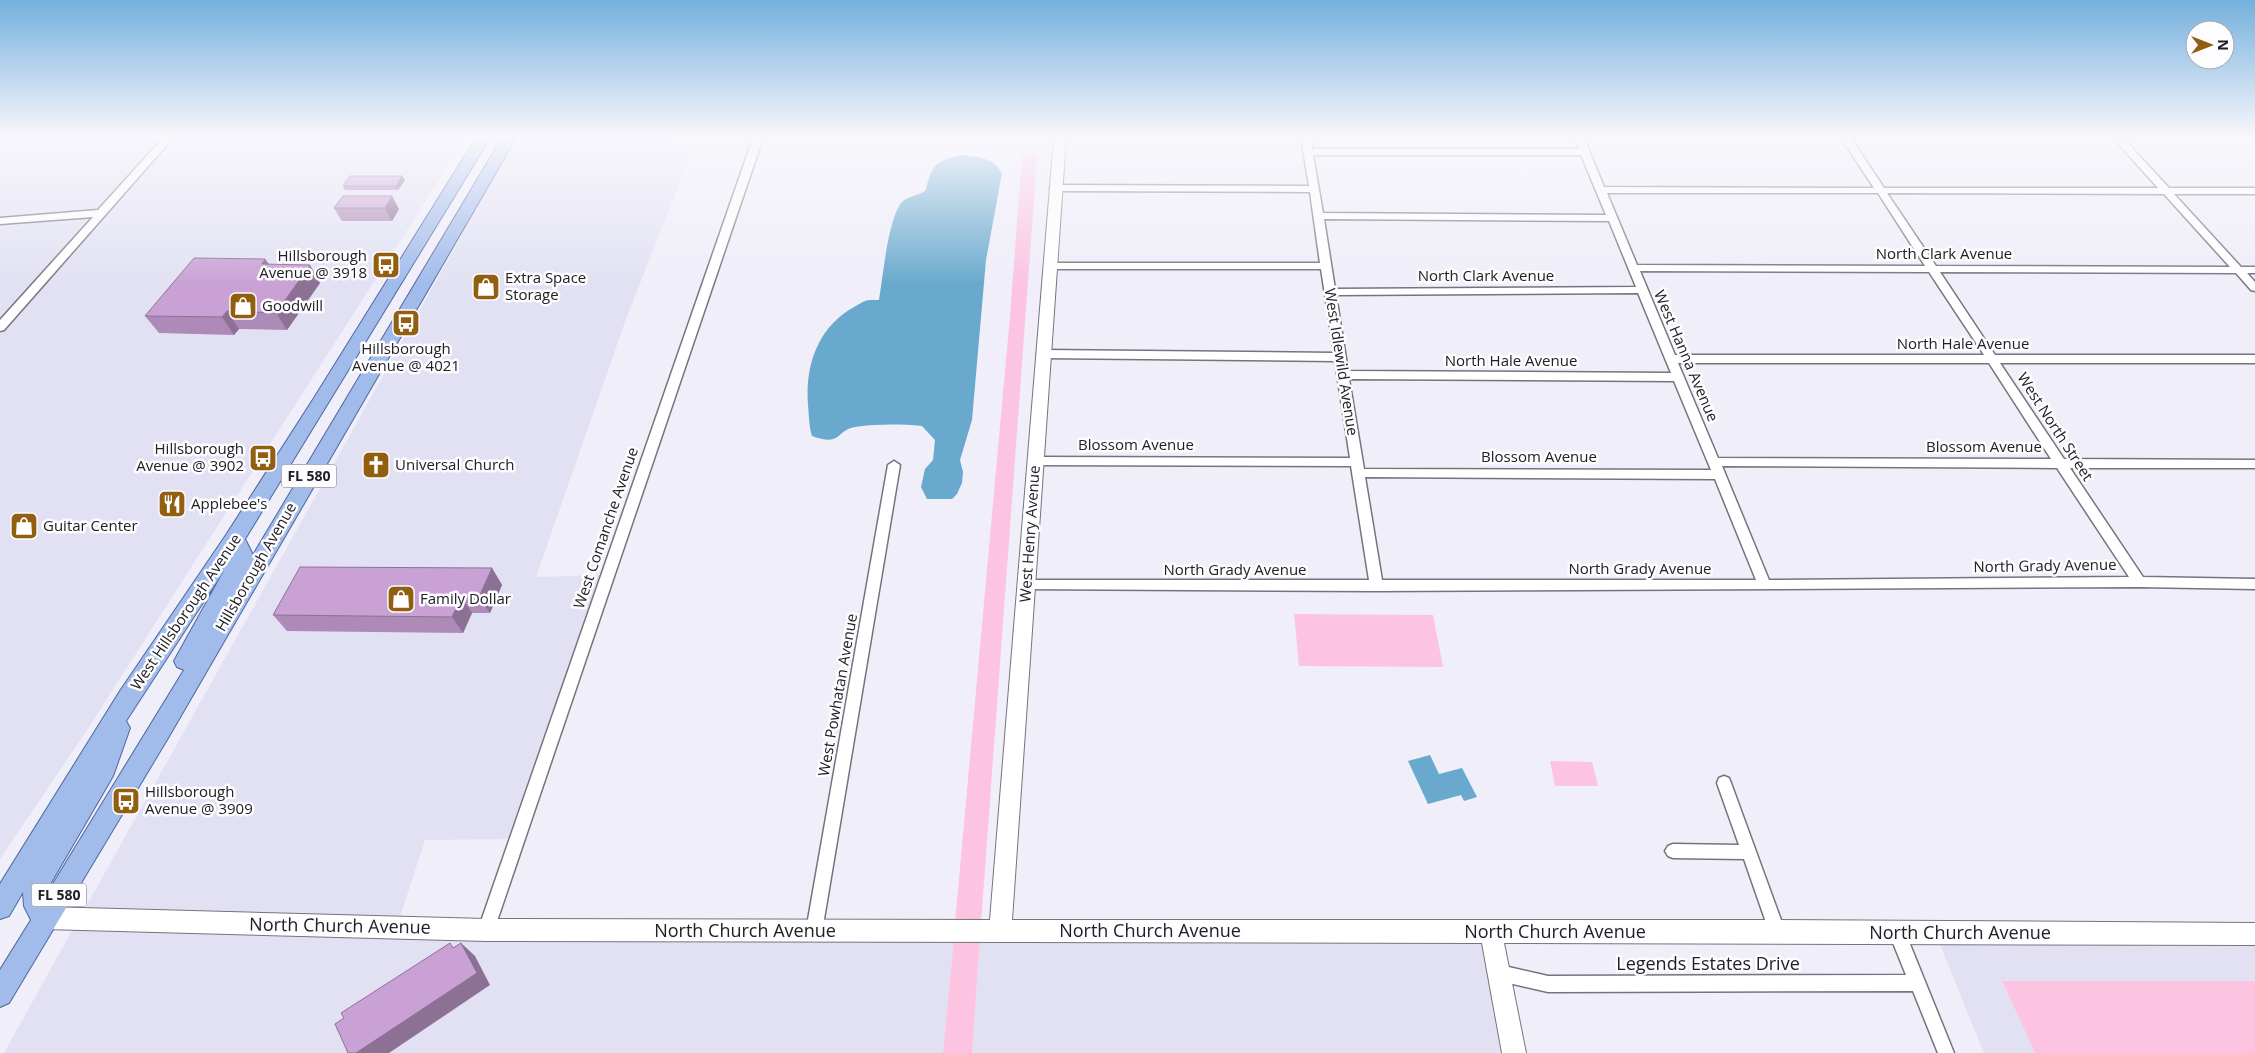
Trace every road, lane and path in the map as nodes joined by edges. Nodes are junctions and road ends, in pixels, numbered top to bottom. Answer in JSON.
{"nodes":[{"id":1,"x":125,"y":187,"type":"edge"},
{"id":2,"x":453,"y":187,"type":"edge"},
{"id":3,"x":480,"y":187,"type":"edge"},
{"id":4,"x":741,"y":187,"type":"edge"},
{"id":5,"x":1599,"y":187,"type":"edge"},
{"id":6,"x":1879,"y":187,"type":"edge"},
{"id":7,"x":2163,"y":187,"type":"edge"},
{"id":8,"x":1055,"y":188,"type":"joint"},
{"id":9,"x":1314,"y":190,"type":"joint"},
{"id":10,"x":1600,"y":190,"type":"junction"},
{"id":11,"x":1881,"y":190,"type":"junction"},
{"id":12,"x":2167,"y":191,"type":"junction"},
{"id":13,"x":2255,"y":191,"type":"edge"},
{"id":14,"x":101,"y":214,"type":"junction"},
{"id":15,"x":1318,"y":216,"type":"junction"},
{"id":16,"x":1612,"y":218,"type":"junction"},
{"id":17,"x":0,"y":221,"type":"edge"},
{"id":18,"x":1050,"y":266,"type":"junction"},
{"id":19,"x":1326,"y":266,"type":"junction"},
{"id":20,"x":1633,"y":268,"type":"junction"},
{"id":21,"x":1933,"y":269,"type":"junction"},
{"id":22,"x":2238,"y":270,"type":"junction"},
{"id":23,"x":2255,"y":270,"type":"edge"},
{"id":24,"x":2255,"y":288,"type":"edge"},
{"id":25,"x":1642,"y":290,"type":"junction"},
{"id":26,"x":1330,"y":292,"type":"junction"},
{"id":27,"x":372,"y":318,"type":"junction"},
{"id":28,"x":0,"y":327,"type":"edge"},
{"id":29,"x":1043,"y":354,"type":"junction"},
{"id":30,"x":1340,"y":357,"type":"junction"},
{"id":31,"x":1670,"y":359,"type":"junction"},
{"id":32,"x":1992,"y":359,"type":"junction"},
{"id":33,"x":2255,"y":359,"type":"edge"},
{"id":34,"x":1343,"y":375,"type":"junction"},
{"id":35,"x":1678,"y":377,"type":"junction"},
{"id":36,"x":320,"y":403,"type":"junction"},
{"id":37,"x":342,"y":420,"type":"junction"},
{"id":38,"x":1035,"y":461,"type":"junction"},
{"id":39,"x":1714,"y":462,"type":"junction"},
{"id":40,"x":2061,"y":463,"type":"junction"},
{"id":41,"x":2255,"y":464,"type":"edge"},
{"id":42,"x":894,"y":465,"type":"dead end"},
{"id":43,"x":1358,"y":467,"type":"junction"},
{"id":44,"x":1719,"y":475,"type":"junction"},
{"id":45,"x":271,"y":540,"type":"junction"},
{"id":46,"x":233,"y":541,"type":"junction"},
{"id":47,"x":2139,"y":582,"type":"junction"},
{"id":48,"x":2255,"y":584,"type":"edge"},
{"id":49,"x":1026,"y":585,"type":"junction"},
{"id":50,"x":1765,"y":585,"type":"junction"},
{"id":51,"x":1376,"y":586,"type":"junction"},
{"id":52,"x":180,"y":696,"type":"junction"},
{"id":53,"x":128,"y":698,"type":"junction"},
{"id":54,"x":1724,"y":783,"type":"dead end"},
{"id":55,"x":1673,"y":850,"type":"dead end"},
{"id":56,"x":1748,"y":852,"type":"junction"},
{"id":57,"x":0,"y":907,"type":"edge"},
{"id":58,"x":45,"y":918,"type":"junction"},
{"id":59,"x":486,"y":930,"type":"junction"},
{"id":60,"x":1000,"y":930,"type":"junction"},
{"id":61,"x":1777,"y":931,"type":"junction"},
{"id":62,"x":814,"y":932,"type":"junction"},
{"id":63,"x":1491,"y":932,"type":"junction"},
{"id":64,"x":1897,"y":933,"type":"junction"},
{"id":65,"x":2255,"y":934,"type":"edge"},
{"id":66,"x":1500,"y":973,"type":"junction"},
{"id":67,"x":1917,"y":983,"type":"junction"},
{"id":68,"x":0,"y":994,"type":"edge"},
{"id":69,"x":1514,"y":1053,"type":"edge"},
{"id":70,"x":1946,"y":1053,"type":"edge"}],
"edges":[{"from":1,"to":14,"type":"street"},
{"from":2,"to":27,"type":"main road","name":"West Hillsborough Avenue","number":"FL 580"},
{"from":3,"to":37,"type":"main road","name":"Hillsborough Avenue","number":"FL 580"},
{"from":4,"to":59,"type":"street","name":"West Comanche Avenue"},
{"from":5,"to":10,"type":"street","name":"West Hanna Avenue"},
{"from":6,"to":11,"type":"street","name":"West North Street"},
{"from":7,"to":12,"type":"street"},
{"from":8,"to":9,"type":"street"},
{"from":8,"to":18,"type":"street","name":"West Henry Avenue"},
{"from":9,"to":15,"type":"street","name":"West Idlewild Avenue"},
{"from":10,"to":11,"type":"street"},
{"from":10,"to":16,"type":"street","name":"West Hanna Avenue"},
{"from":11,"to":12,"type":"street"},
{"from":11,"to":21,"type":"street","name":"West North Street"},
{"from":12,"to":13,"type":"street"},
{"from":12,"to":22,"type":"street"},
{"from":14,"to":17,"type":"street"},
{"from":14,"to":28,"type":"street"},
{"from":15,"to":16,"type":"street"},
{"from":15,"to":19,"type":"street","name":"West Idlewild Avenue"},
{"from":16,"to":20,"type":"street","name":"West Hanna Avenue"},
{"from":18,"to":19,"type":"street"},
{"from":18,"to":29,"type":"street","name":"West Henry Avenue"},
{"from":19,"to":26,"type":"street","name":"West Idlewild Avenue"},
{"from":20,"to":21,"type":"street","name":"North Clark Avenue"},
{"from":20,"to":25,"type":"street","name":"West Hanna Avenue"},
{"from":21,"to":22,"type":"street","name":"North Clark Avenue"},
{"from":21,"to":32,"type":"street","name":"West North Street"},
{"from":22,"to":23,"type":"street","name":"North Clark Avenue"},
{"from":22,"to":24,"type":"street"},
{"from":25,"to":26,"type":"street","name":"North Clark Avenue"},
{"from":25,"to":31,"type":"street","name":"West Hanna Avenue"},
{"from":26,"to":30,"type":"street","name":"West Idlewild Avenue"},
{"from":27,"to":36,"type":"main road","name":"West Hillsborough Avenue","number":"FL 580"},
{"from":27,"to":37,"type":"main road"},
{"from":29,"to":30,"type":"street"},
{"from":29,"to":38,"type":"street","name":"West Henry Avenue"},
{"from":30,"to":34,"type":"street","name":"West Idlewild Avenue"},
{"from":31,"to":32,"type":"street","name":"North Hale Avenue"},
{"from":31,"to":35,"type":"street","name":"West Hanna Avenue"},
{"from":32,"to":33,"type":"street","name":"North Hale Avenue"},
{"from":32,"to":40,"type":"street","name":"West North Street"},
{"from":34,"to":35,"type":"street","name":"North Hale Avenue"},
{"from":34,"to":43,"type":"street","name":"West Idlewild Avenue"},
{"from":35,"to":39,"type":"street","name":"West Hanna Avenue"},
{"from":36,"to":45,"type":"main road"},
{"from":36,"to":46,"type":"main road","name":"West Hillsborough Avenue","number":"FL 580"},
{"from":37,"to":45,"type":"main road","name":"Hillsborough Avenue","number":"FL 580"},
{"from":38,"to":43,"type":"street","name":"Blossom Avenue"},
{"from":38,"to":49,"type":"street","name":"West Henry Avenue"},
{"from":39,"to":40,"type":"street","name":"Blossom Avenue"},
{"from":39,"to":44,"type":"street","name":"West Hanna Avenue"},
{"from":40,"to":41,"type":"street","name":"Blossom Avenue"},
{"from":40,"to":47,"type":"street","name":"West North Street"},
{"from":42,"to":62,"type":"street","name":"West Powhatan Avenue"},
{"from":43,"to":44,"type":"street","name":"Blossom Avenue"},
{"from":43,"to":51,"type":"street","name":"West Idlewild Avenue"},
{"from":44,"to":50,"type":"street","name":"West Hanna Avenue"},
{"from":45,"to":52,"type":"main road","name":"Hillsborough Avenue","number":"FL 580"},
{"from":46,"to":52,"type":"main road"},
{"from":46,"to":53,"type":"main road","name":"West Hillsborough Avenue","number":"FL 580"},
{"from":47,"to":48,"type":"street","name":"North Grady Avenue"},
{"from":47,"to":50,"type":"street","name":"North Grady Avenue"},
{"from":49,"to":51,"type":"street","name":"North Grady Avenue"},
{"from":49,"to":60,"type":"street","name":"West Henry Avenue"},
{"from":50,"to":51,"type":"street","name":"North Grady Avenue"},
{"from":52,"to":58,"type":"main road","name":"Hillsborough Avenue","number":"FL 580"},
{"from":53,"to":57,"type":"main road","name":"West Hillsborough Avenue","number":"FL 580"},
{"from":53,"to":58,"type":"main road"},
{"from":54,"to":56,"type":"street"},
{"from":55,"to":56,"type":"street"},
{"from":56,"to":61,"type":"street"},
{"from":58,"to":59,"type":"street","name":"North Church Avenue"},
{"from":58,"to":68,"type":"main road","name":"Hillsborough Avenue","number":"FL 580"},
{"from":59,"to":62,"type":"street","name":"North Church Avenue"},
{"from":60,"to":62,"type":"street","name":"North Church Avenue"},
{"from":60,"to":63,"type":"street","name":"North Church Avenue"},
{"from":61,"to":63,"type":"street","name":"North Church Avenue"},
{"from":61,"to":64,"type":"street","name":"North Church Avenue"},
{"from":63,"to":66,"type":"street"},
{"from":64,"to":65,"type":"street","name":"North Church Avenue"},
{"from":64,"to":67,"type":"street"},
{"from":66,"to":67,"type":"street","name":"Legends Estates Drive"},
{"from":66,"to":69,"type":"street"},
{"from":67,"to":70,"type":"street"}]}
